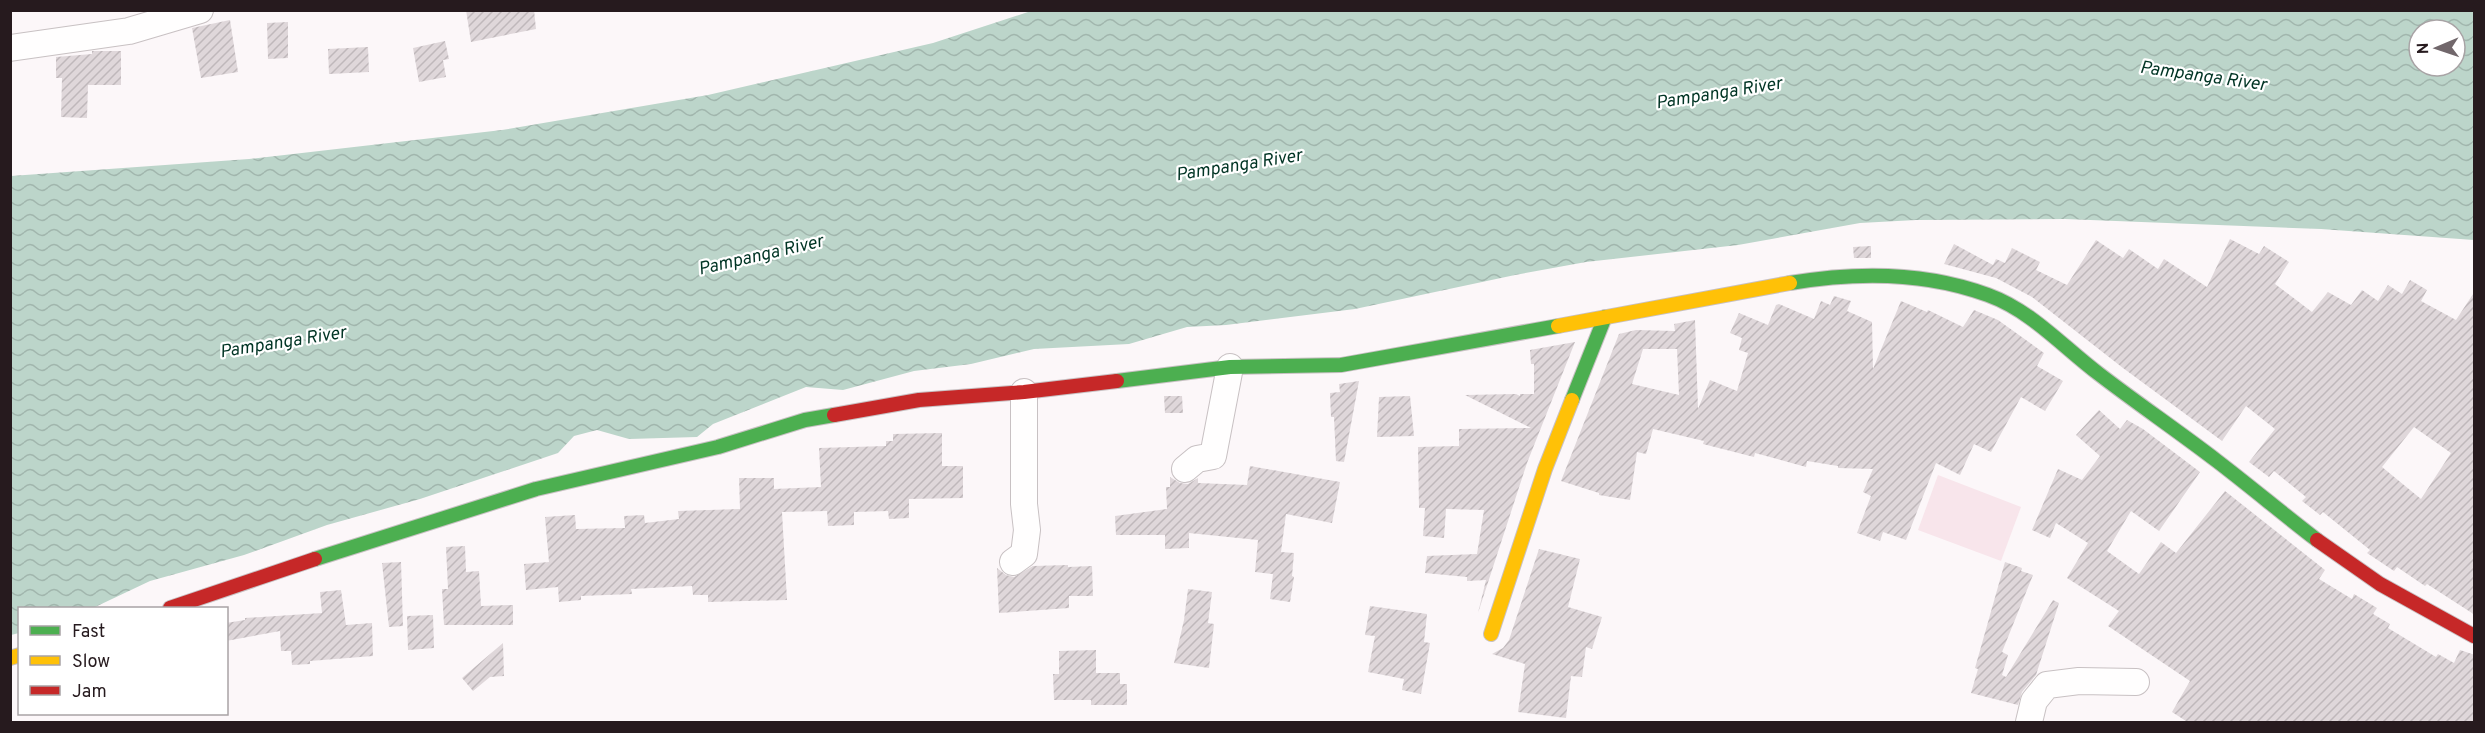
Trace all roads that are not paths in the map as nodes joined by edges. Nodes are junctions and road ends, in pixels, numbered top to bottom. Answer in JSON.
{"nodes":[{"id":1,"x":200,"y":10,"type":"edge"},
{"id":2,"x":10,"y":48,"type":"edge"},
{"id":3,"x":1605,"y":317,"type":"junction"},
{"id":4,"x":1230,"y":367,"type":"junction"},
{"id":5,"x":1024,"y":392,"type":"junction"},
{"id":6,"x":1185,"y":469,"type":"dead end"},
{"id":7,"x":1013,"y":562,"type":"dead end"},
{"id":8,"x":176,"y":607,"type":"edge"},
{"id":9,"x":1491,"y":634,"type":"dead end"},
{"id":10,"x":2475,"y":636,"type":"edge"},
{"id":11,"x":2136,"y":682,"type":"dead end"},
{"id":12,"x":2029,"y":723,"type":"edge"}],
"edges":[{"from":1,"to":2,"type":"street"},
{"from":3,"to":4,"type":"street"},
{"from":3,"to":9,"type":"street"},
{"from":3,"to":10,"type":"street"},
{"from":4,"to":5,"type":"street"},
{"from":4,"to":6,"type":"street"},
{"from":5,"to":7,"type":"street"},
{"from":5,"to":8,"type":"street"},
{"from":11,"to":12,"type":"street"}]}
